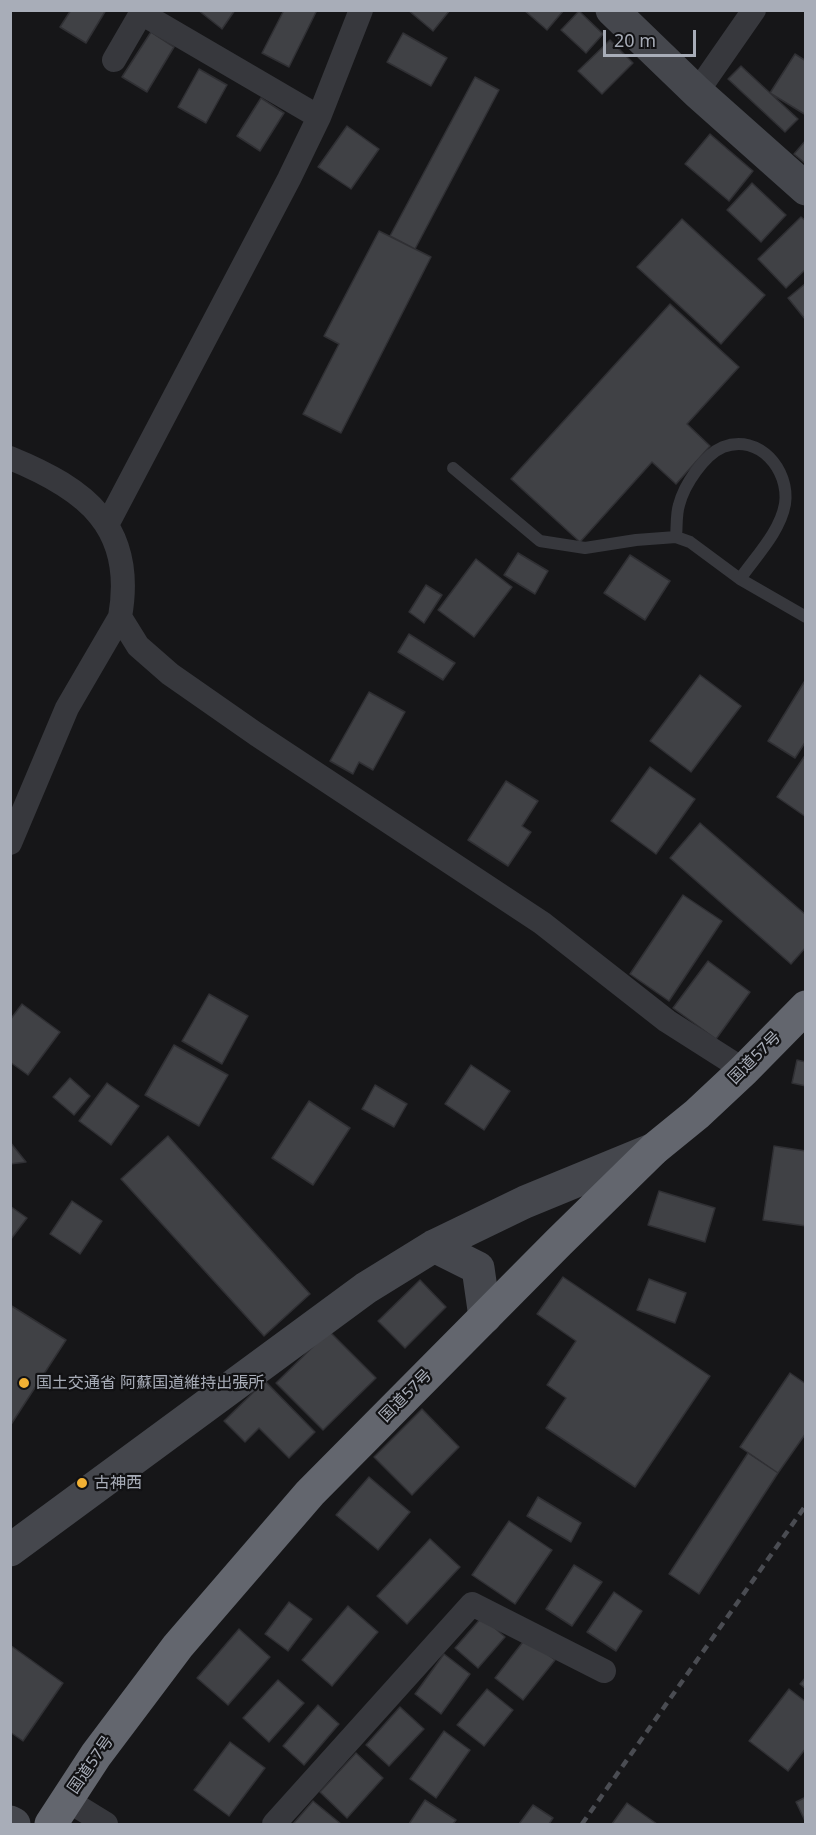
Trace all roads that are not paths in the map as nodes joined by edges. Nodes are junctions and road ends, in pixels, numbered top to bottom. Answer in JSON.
{"nodes":[{"id":1,"x":361,"y":10,"type":"edge"},
{"id":2,"x":612,"y":10,"type":"edge"},
{"id":3,"x":754,"y":10,"type":"edge"},
{"id":4,"x":142,"y":12,"type":"edge"},
{"id":5,"x":114,"y":60,"type":"dead end"},
{"id":6,"x":697,"y":92,"type":"junction"},
{"id":7,"x":320,"y":117,"type":"junction"},
{"id":8,"x":806,"y":189,"type":"edge"},
{"id":9,"x":10,"y":458,"type":"edge"},
{"id":10,"x":453,"y":468,"type":"dead end"},
{"id":11,"x":108,"y":523,"type":"junction"},
{"id":12,"x":676,"y":537,"type":"junction"},
{"id":13,"x":740,"y":579,"type":"junction"},
{"id":14,"x":120,"y":617,"type":"junction"},
{"id":15,"x":806,"y":617,"type":"edge"},
{"id":16,"x":10,"y":843,"type":"edge"},
{"id":17,"x":806,"y":1007,"type":"edge"},
{"id":18,"x":744,"y":1070,"type":"junction"},
{"id":19,"x":654,"y":1149,"type":"junction"},
{"id":20,"x":434,"y":1246,"type":"junction"},
{"id":21,"x":484,"y":1317,"type":"junction"},
{"id":22,"x":10,"y":1550,"type":"edge"},
{"id":23,"x":604,"y":1671,"type":"dead end"},
{"id":24,"x":59,"y":1812,"type":"edge"},
{"id":25,"x":10,"y":1822,"type":"edge"},
{"id":26,"x":14,"y":1824,"type":"edge"},
{"id":27,"x":106,"y":1824,"type":"edge"},
{"id":28,"x":274,"y":1824,"type":"edge"}],
"edges":[{"from":1,"to":7,"type":"street"},
{"from":2,"to":6,"type":"street"},
{"from":3,"to":6,"type":"street"},
{"from":4,"to":5,"type":"street"},
{"from":4,"to":7,"type":"street"},
{"from":6,"to":8,"type":"street"},
{"from":7,"to":11,"type":"street"},
{"from":9,"to":11,"type":"street"},
{"from":10,"to":12,"type":"lane"},
{"from":11,"to":14,"type":"street"},
{"from":12,"to":13,"type":"lane"},
{"from":12,"to":13,"type":"lane"},
{"from":13,"to":15,"type":"lane"},
{"from":14,"to":16,"type":"street"},
{"from":14,"to":18,"type":"street"},
{"from":17,"to":18,"type":"highway","name":"国道57号"},
{"from":18,"to":19,"type":"highway","name":"国道57号"},
{"from":19,"to":20,"type":"street"},
{"from":19,"to":21,"type":"highway","name":"国道57号"},
{"from":20,"to":21,"type":"street"},
{"from":20,"to":22,"type":"street"},
{"from":21,"to":24,"type":"highway","name":"国道57号"},
{"from":23,"to":28,"type":"street"},
{"from":24,"to":27,"type":"street"},
{"from":25,"to":26,"type":"street"}]}
